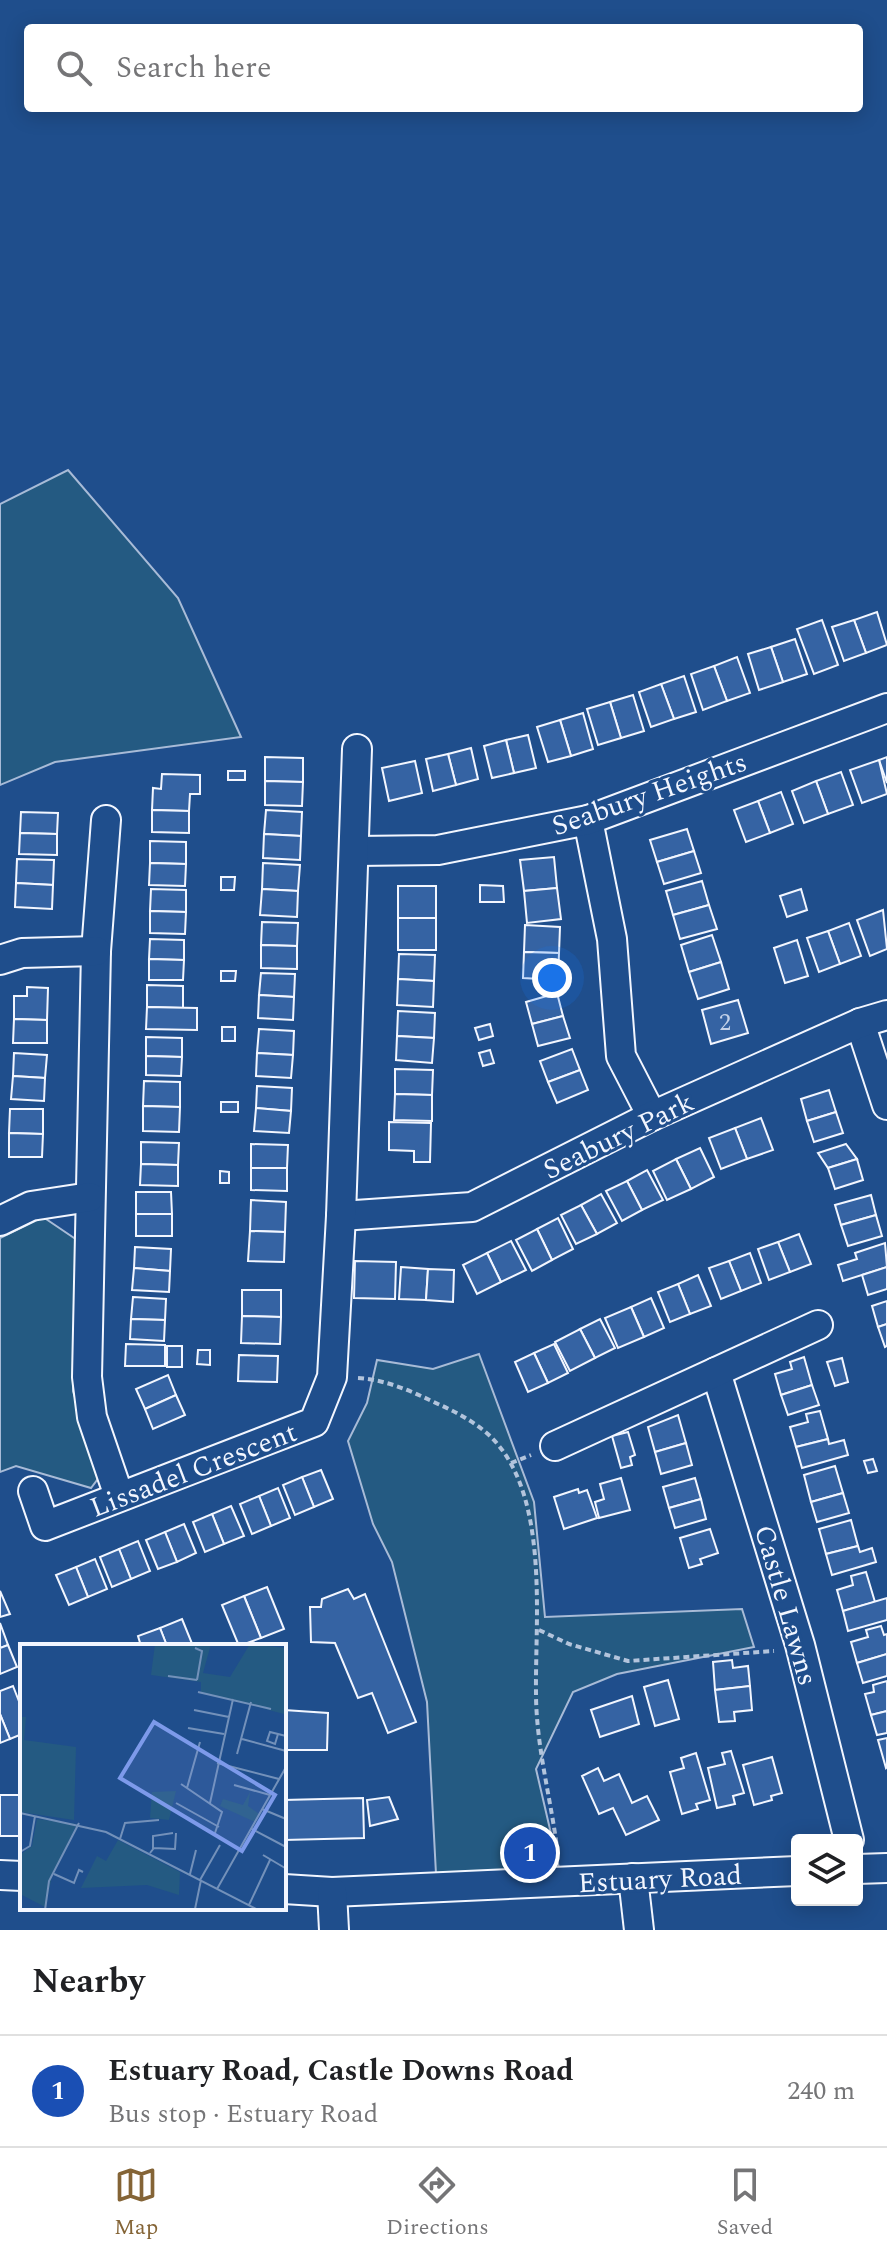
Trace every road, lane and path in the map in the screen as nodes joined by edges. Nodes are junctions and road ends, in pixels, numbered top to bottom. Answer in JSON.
{"nodes":[{"id":1,"x":887,"y":708,"type":"edge"},
{"id":2,"x":357,"y":749,"type":"dead end"},
{"id":3,"x":106,"y":820,"type":"dead end"},
{"id":4,"x":588,"y":820,"type":"junction"},
{"id":5,"x":356,"y":851,"type":"junction"},
{"id":6,"x":96,"y":951,"type":"junction"},
{"id":7,"x":0,"y":960,"type":"edge"},
{"id":8,"x":887,"y":1015,"type":"edge"},
{"id":9,"x":860,"y":1023,"type":"junction"},
{"id":10,"x":887,"y":1105,"type":"edge"},
{"id":11,"x":652,"y":1116,"type":"junction"},
{"id":12,"x":90,"y":1197,"type":"junction"},
{"id":13,"x":341,"y":1216,"type":"junction"},
{"id":14,"x":0,"y":1221,"type":"edge"},
{"id":15,"x":818,"y":1325,"type":"dead end"},
{"id":16,"x":716,"y":1372,"type":"junction"},
{"id":17,"x":332,"y":1377,"type":"junction"},
{"id":18,"x":555,"y":1446,"type":"dead end"},
{"id":19,"x":33,"y":1491,"type":"dead end"},
{"id":20,"x":119,"y":1496,"type":"junction"},
{"id":21,"x":539,"y":1630,"type":"junction"},
{"id":22,"x":800,"y":1645,"type":"junction"},
{"id":23,"x":847,"y":1834,"type":"edge"},
{"id":24,"x":887,"y":1868,"type":"edge"},
{"id":25,"x":863,"y":1869,"type":"edge"},
{"id":26,"x":791,"y":1871,"type":"edge"},
{"id":27,"x":0,"y":1875,"type":"edge"},
{"id":28,"x":20,"y":1876,"type":"edge"},
{"id":29,"x":633,"y":1878,"type":"junction"},
{"id":30,"x":561,"y":1882,"type":"junction"},
{"id":31,"x":286,"y":1889,"type":"edge"},
{"id":32,"x":332,"y":1892,"type":"junction"},
{"id":33,"x":334,"y":1930,"type":"edge"},
{"id":34,"x":639,"y":1930,"type":"edge"}],
"edges":[{"from":1,"to":4,"type":"street","name":"Seabury Heights"},
{"from":2,"to":5,"type":"street","name":"Lissadel Crescent"},
{"from":3,"to":6,"type":"street"},
{"from":4,"to":5,"type":"street","name":"Seabury Heights"},
{"from":4,"to":11,"type":"street"},
{"from":5,"to":13,"type":"street","name":"Lissadel Crescent"},
{"from":6,"to":7,"type":"street"},
{"from":6,"to":12,"type":"street"},
{"from":8,"to":9,"type":"street","name":"Seabury Park"},
{"from":9,"to":10,"type":"street"},
{"from":9,"to":11,"type":"street","name":"Seabury Park"},
{"from":11,"to":13,"type":"street","name":"Seabury Park"},
{"from":12,"to":14,"type":"street"},
{"from":12,"to":20,"type":"street"},
{"from":13,"to":17,"type":"street","name":"Lissadel Crescent"},
{"from":15,"to":16,"type":"street"},
{"from":16,"to":18,"type":"street"},
{"from":16,"to":22,"type":"street","name":"Castle Lawns"},
{"from":17,"to":20,"type":"street","name":"Lissadel Crescent"},
{"from":17,"to":21,"type":"path"},
{"from":19,"to":20,"type":"street","name":"Lissadel Crescent"},
{"from":21,"to":22,"type":"path"},
{"from":21,"to":30,"type":"path"},
{"from":22,"to":23,"type":"street","name":"Castle Lawns"},
{"from":24,"to":25,"type":"street"},
{"from":26,"to":29,"type":"street","name":"Estuary Road"},
{"from":27,"to":28,"type":"street"},
{"from":29,"to":30,"type":"street","name":"Estuary Road"},
{"from":29,"to":34,"type":"street"},
{"from":30,"to":32,"type":"street","name":"Estuary Road"},
{"from":31,"to":32,"type":"street","name":"Estuary Road"},
{"from":32,"to":33,"type":"street"}]}
